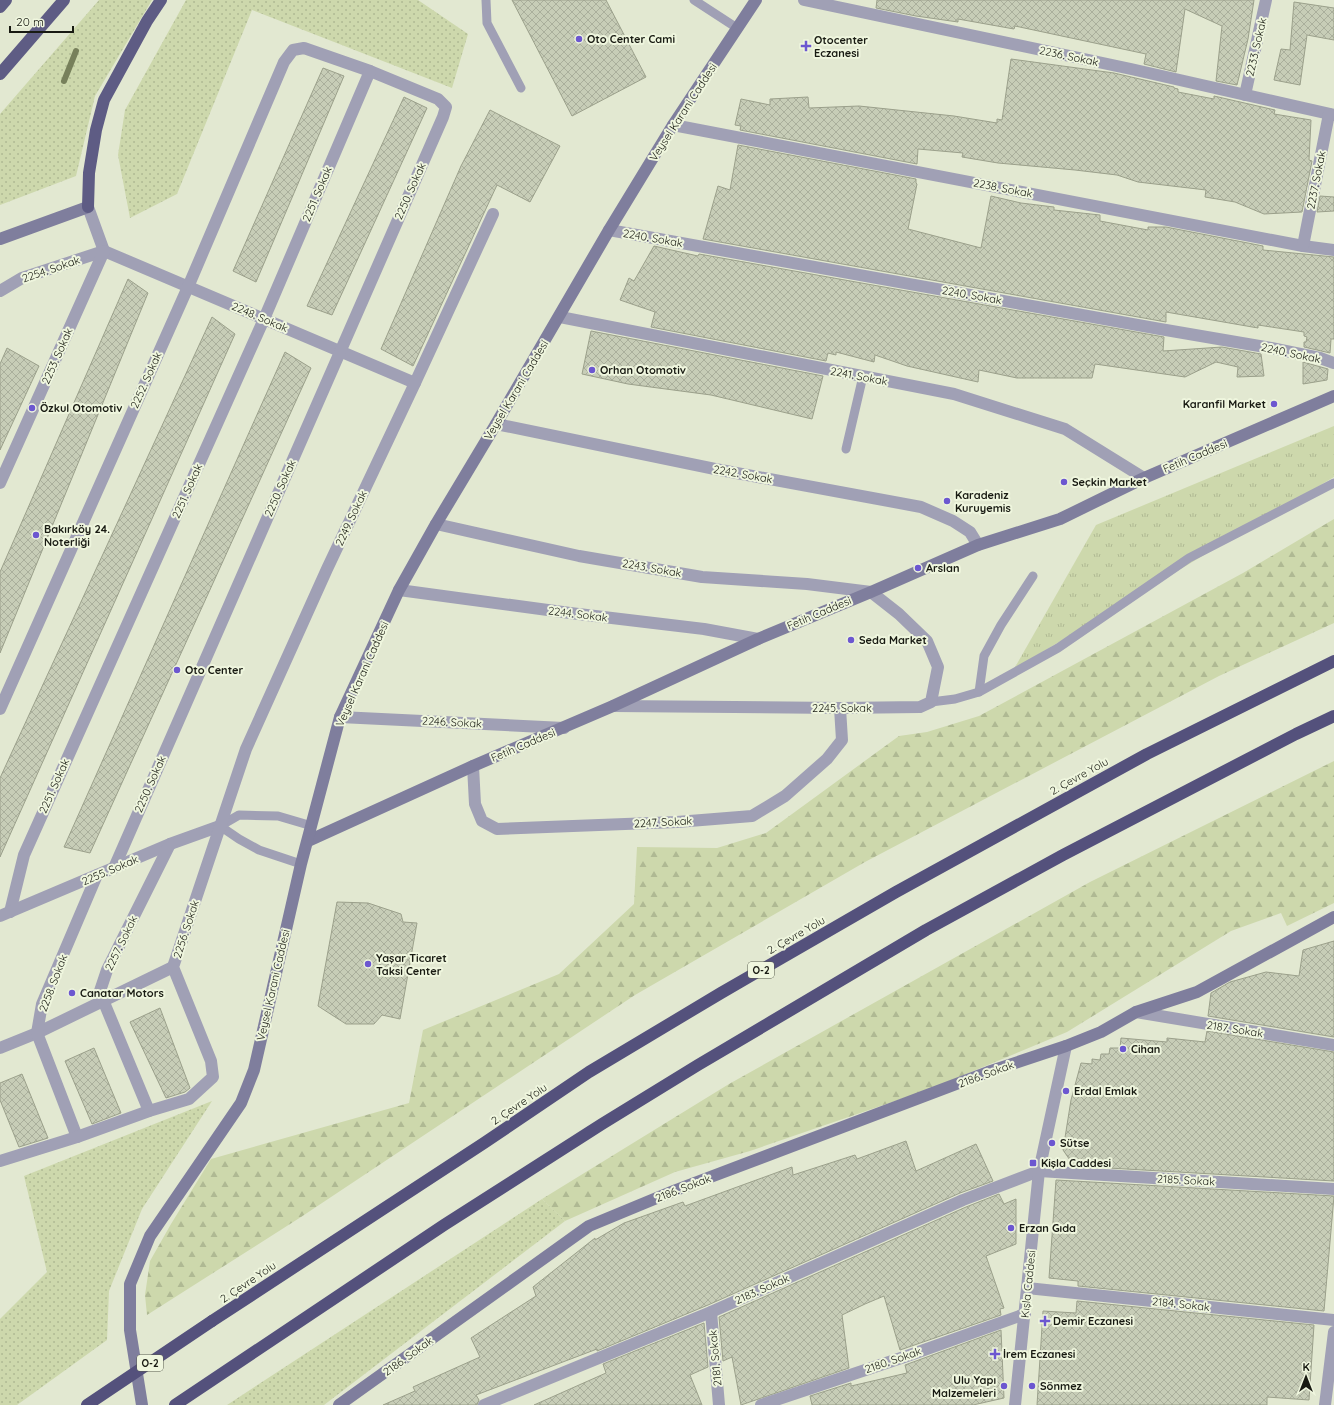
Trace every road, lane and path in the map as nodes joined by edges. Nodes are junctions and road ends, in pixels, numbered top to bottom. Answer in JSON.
{"nodes":[{"id":1,"x":6,"y":0,"type":"edge"},
{"id":2,"x":64,"y":0,"type":"edge"},
{"id":3,"x":161,"y":0,"type":"edge"},
{"id":4,"x":486,"y":0,"type":"edge"},
{"id":5,"x":694,"y":0,"type":"edge"},
{"id":6,"x":756,"y":0,"type":"edge"},
{"id":7,"x":804,"y":0,"type":"edge"},
{"id":8,"x":1266,"y":0,"type":"edge"},
{"id":9,"x":0,"y":7,"type":"edge"},
{"id":10,"x":737,"y":28,"type":"junction"},
{"id":11,"x":370,"y":71,"type":"junction"},
{"id":12,"x":0,"y":74,"type":"edge"},
{"id":13,"x":521,"y":88,"type":"dead end"},
{"id":14,"x":1245,"y":95,"type":"junction"},
{"id":15,"x":1331,"y":114,"type":"edge"},
{"id":16,"x":673,"y":125,"type":"junction"},
{"id":17,"x":88,"y":206,"type":"junction"},
{"id":18,"x":493,"y":214,"type":"dead end"},
{"id":19,"x":609,"y":230,"type":"junction"},
{"id":20,"x":0,"y":239,"type":"edge"},
{"id":21,"x":1303,"y":246,"type":"junction"},
{"id":22,"x":1334,"y":250,"type":"edge"},
{"id":23,"x":104,"y":251,"type":"junction"},
{"id":24,"x":188,"y":286,"type":"junction"},
{"id":25,"x":0,"y":292,"type":"edge"},
{"id":26,"x":560,"y":316,"type":"junction"},
{"id":27,"x":264,"y":319,"type":"junction"},
{"id":28,"x":340,"y":352,"type":"junction"},
{"id":29,"x":1334,"y":363,"type":"edge"},
{"id":30,"x":863,"y":376,"type":"junction"},
{"id":31,"x":415,"y":383,"type":"junction"},
{"id":32,"x":1334,"y":396,"type":"edge"},
{"id":33,"x":496,"y":424,"type":"junction"},
{"id":34,"x":846,"y":449,"type":"dead end"},
{"id":35,"x":1144,"y":478,"type":"junction"},
{"id":36,"x":1334,"y":483,"type":"edge"},
{"id":37,"x":0,"y":484,"type":"edge"},
{"id":38,"x":436,"y":524,"type":"junction"},
{"id":39,"x":978,"y":545,"type":"junction"},
{"id":40,"x":1033,"y":576,"type":"dead end"},
{"id":41,"x":399,"y":590,"type":"junction"},
{"id":42,"x":871,"y":592,"type":"junction"},
{"id":43,"x":758,"y":639,"type":"junction"},
{"id":44,"x":1334,"y":661,"type":"edge"},
{"id":45,"x":979,"y":692,"type":"junction"},
{"id":46,"x":931,"y":702,"type":"junction"},
{"id":47,"x":613,"y":706,"type":"junction"},
{"id":48,"x":840,"y":708,"type":"junction"},
{"id":49,"x":0,"y":709,"type":"edge"},
{"id":50,"x":1334,"y":716,"type":"edge"},
{"id":51,"x":340,"y":717,"type":"junction"},
{"id":52,"x":564,"y":728,"type":"junction"},
{"id":53,"x":473,"y":766,"type":"junction"},
{"id":54,"x":220,"y":826,"type":"junction"},
{"id":55,"x":312,"y":826,"type":"junction"},
{"id":56,"x":308,"y":841,"type":"junction"},
{"id":57,"x":170,"y":844,"type":"junction"},
{"id":58,"x":301,"y":864,"type":"junction"},
{"id":59,"x":114,"y":868,"type":"junction"},
{"id":60,"x":97,"y":875,"type":"junction"},
{"id":61,"x":5,"y":914,"type":"edge"},
{"id":62,"x":1334,"y":917,"type":"edge"},
{"id":63,"x":173,"y":967,"type":"junction"},
{"id":64,"x":103,"y":1000,"type":"junction"},
{"id":65,"x":1136,"y":1012,"type":"junction"},
{"id":66,"x":37,"y":1033,"type":"junction"},
{"id":67,"x":1334,"y":1045,"type":"edge"},
{"id":68,"x":1066,"y":1046,"type":"junction"},
{"id":69,"x":0,"y":1048,"type":"edge"},
{"id":70,"x":148,"y":1111,"type":"junction"},
{"id":71,"x":77,"y":1137,"type":"junction"},
{"id":72,"x":0,"y":1161,"type":"edge"},
{"id":73,"x":1039,"y":1171,"type":"junction"},
{"id":74,"x":1334,"y":1189,"type":"edge"},
{"id":75,"x":1027,"y":1288,"type":"junction"},
{"id":76,"x":711,"y":1312,"type":"junction"},
{"id":77,"x":1025,"y":1314,"type":"junction"},
{"id":78,"x":1334,"y":1320,"type":"edge"},
{"id":79,"x":1334,"y":1332,"type":"edge"},
{"id":80,"x":87,"y":1405,"type":"edge"},
{"id":81,"x":142,"y":1405,"type":"edge"},
{"id":82,"x":175,"y":1405,"type":"edge"},
{"id":83,"x":339,"y":1405,"type":"edge"},
{"id":84,"x":484,"y":1405,"type":"edge"},
{"id":85,"x":719,"y":1405,"type":"edge"},
{"id":86,"x":761,"y":1405,"type":"edge"},
{"id":87,"x":1015,"y":1405,"type":"edge"},
{"id":88,"x":1325,"y":1405,"type":"edge"}],
"edges":[{"from":1,"to":9,"type":"highway"},
{"from":2,"to":12,"type":"highway"},
{"from":3,"to":17,"type":"highway"},
{"from":4,"to":13,"type":"lane"},
{"from":5,"to":10,"type":"lane"},
{"from":6,"to":10,"type":"main road","name":"Veysel Karani Caddesi"},
{"from":7,"to":14,"type":"street","name":"2236. Sokak"},
{"from":8,"to":14,"type":"street","name":"2233. Sokak"},
{"from":10,"to":16,"type":"main road","name":"Veysel Karani Caddesi"},
{"from":11,"to":24,"type":"street","name":"2252. Sokak"},
{"from":11,"to":27,"type":"street","name":"2251. Sokak"},
{"from":11,"to":28,"type":"street","name":"2250. Sokak"},
{"from":14,"to":15,"type":"street","name":"2236. Sokak"},
{"from":15,"to":21,"type":"street","name":"2237. Sokak"},
{"from":16,"to":19,"type":"main road","name":"Veysel Karani Caddesi"},
{"from":16,"to":21,"type":"street","name":"2238. Sokak"},
{"from":17,"to":20,"type":"main road"},
{"from":17,"to":23,"type":"street"},
{"from":18,"to":31,"type":"street","name":"2249. Sokak"},
{"from":19,"to":26,"type":"main road","name":"Veysel Karani Caddesi"},
{"from":19,"to":29,"type":"street","name":"2240. Sokak"},
{"from":21,"to":22,"type":"street","name":"2238. Sokak"},
{"from":23,"to":24,"type":"street","name":"2248. Sokak"},
{"from":23,"to":25,"type":"street","name":"2254. Sokak"},
{"from":23,"to":37,"type":"street","name":"2253. Sokak"},
{"from":24,"to":27,"type":"street","name":"2248. Sokak"},
{"from":24,"to":49,"type":"street","name":"2252. Sokak"},
{"from":26,"to":30,"type":"street","name":"2241. Sokak"},
{"from":26,"to":33,"type":"main road","name":"Veysel Karani Caddesi"},
{"from":27,"to":28,"type":"street","name":"2248. Sokak"},
{"from":27,"to":61,"type":"street","name":"2251. Sokak"},
{"from":28,"to":31,"type":"street","name":"2248. Sokak"},
{"from":28,"to":59,"type":"street","name":"2250. Sokak"},
{"from":30,"to":34,"type":"lane"},
{"from":30,"to":35,"type":"street","name":"2241. Sokak"},
{"from":31,"to":54,"type":"street","name":"2249. Sokak"},
{"from":32,"to":35,"type":"main road","name":"Fetih Caddesi"},
{"from":33,"to":38,"type":"main road","name":"Veysel Karani Caddesi"},
{"from":33,"to":39,"type":"street","name":"2242. Sokak"},
{"from":35,"to":39,"type":"main road","name":"Fetih Caddesi"},
{"from":36,"to":45,"type":"lane"},
{"from":38,"to":41,"type":"main road","name":"Veysel Karani Caddesi"},
{"from":38,"to":42,"type":"street","name":"2243. Sokak"},
{"from":39,"to":42,"type":"main road","name":"Fetih Caddesi"},
{"from":40,"to":45,"type":"lane"},
{"from":41,"to":43,"type":"street","name":"2244. Sokak"},
{"from":41,"to":51,"type":"main road","name":"Veysel Karani Caddesi"},
{"from":42,"to":43,"type":"main road","name":"Fetih Caddesi"},
{"from":42,"to":46,"type":"street"},
{"from":43,"to":47,"type":"main road","name":"Fetih Caddesi"},
{"from":44,"to":80,"type":"highway","name":"2. Çevre Yolu","number":"O-2","bridge":true},
{"from":45,"to":46,"type":"lane"},
{"from":46,"to":48,"type":"street","name":"2245. Sokak"},
{"from":47,"to":48,"type":"street","name":"2245. Sokak"},
{"from":47,"to":52,"type":"main road","name":"Fetih Caddesi"},
{"from":48,"to":53,"type":"street","name":"2247. Sokak"},
{"from":50,"to":82,"type":"highway"},
{"from":51,"to":52,"type":"street","name":"2246. Sokak"},
{"from":51,"to":55,"type":"main road","name":"Veysel Karani Caddesi"},
{"from":52,"to":53,"type":"main road","name":"Fetih Caddesi"},
{"from":53,"to":56,"type":"main road","name":"Fetih Caddesi"},
{"from":54,"to":55,"type":"lane"},
{"from":54,"to":57,"type":"street","name":"2255. Sokak"},
{"from":54,"to":58,"type":"lane"},
{"from":54,"to":63,"type":"street","name":"2256. Sokak"},
{"from":55,"to":56,"type":"main road","name":"Veysel Karani Caddesi"},
{"from":56,"to":58,"type":"main road","name":"Veysel Karani Caddesi"},
{"from":57,"to":59,"type":"street","name":"2255. Sokak"},
{"from":57,"to":64,"type":"street","name":"2257. Sokak"},
{"from":58,"to":81,"type":"main road","name":"Veysel Karani Caddesi"},
{"from":59,"to":60,"type":"street","name":"2255. Sokak"},
{"from":60,"to":61,"type":"street","name":"2255. Sokak"},
{"from":60,"to":66,"type":"street","name":"2258. Sokak"},
{"from":62,"to":65,"type":"main road","name":"2186. Sokak"},
{"from":63,"to":64,"type":"street"},
{"from":63,"to":70,"type":"street","name":"2256. Sokak"},
{"from":64,"to":66,"type":"street"},
{"from":64,"to":70,"type":"street","name":"2257. Sokak"},
{"from":65,"to":67,"type":"street","name":"2187. Sokak"},
{"from":65,"to":68,"type":"main road","name":"2186. Sokak"},
{"from":66,"to":69,"type":"street"},
{"from":66,"to":71,"type":"street"},
{"from":68,"to":73,"type":"street","name":"Kışla Caddesi"},
{"from":68,"to":83,"type":"main road","name":"2186. Sokak"},
{"from":70,"to":71,"type":"street"},
{"from":71,"to":72,"type":"street"},
{"from":73,"to":74,"type":"street","name":"2185. Sokak"},
{"from":73,"to":75,"type":"street","name":"Kışla Caddesi"},
{"from":73,"to":76,"type":"street","name":"2183. Sokak"},
{"from":75,"to":77,"type":"street","name":"Kışla Caddesi"},
{"from":75,"to":78,"type":"street","name":"2184. Sokak"},
{"from":76,"to":84,"type":"street","name":"2183. Sokak"},
{"from":76,"to":85,"type":"street","name":"2181. Sokak"},
{"from":77,"to":86,"type":"street","name":"2180. Sokak"},
{"from":77,"to":87,"type":"street","name":"Kışla Caddesi"},
{"from":79,"to":88,"type":"street"}]}
